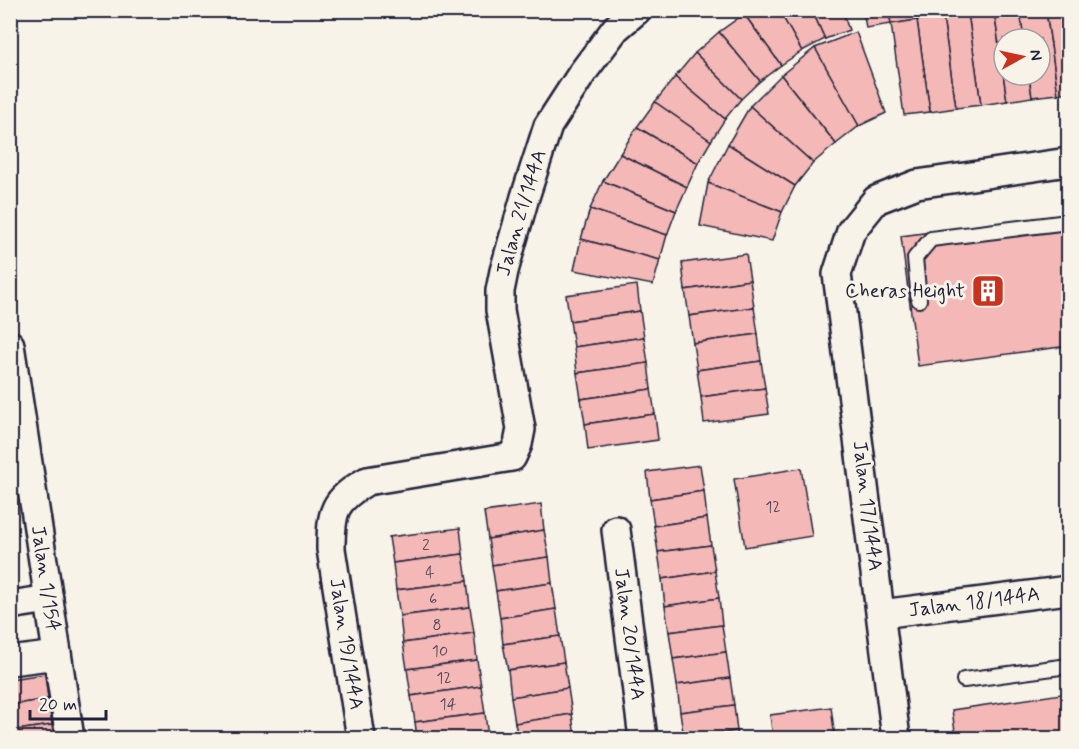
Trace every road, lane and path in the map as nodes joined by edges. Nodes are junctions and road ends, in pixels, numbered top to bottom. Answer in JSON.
{"nodes":[{"id":1,"x":637,"y":10,"type":"edge"},
{"id":2,"x":1068,"y":162,"type":"edge"},
{"id":3,"x":1068,"y":222,"type":"edge"},
{"id":4,"x":919,"y":300,"type":"dead end"},
{"id":5,"x":10,"y":345,"type":"edge"},
{"id":6,"x":518,"y":444,"type":"joint"},
{"id":7,"x":616,"y":530,"type":"dead end"},
{"id":8,"x":1068,"y":590,"type":"edge"},
{"id":9,"x":50,"y":599,"type":"junction"},
{"id":10,"x":10,"y":605,"type":"edge"},
{"id":11,"x":881,"y":614,"type":"junction"},
{"id":12,"x":57,"y":655,"type":"junction"},
{"id":13,"x":10,"y":662,"type":"edge"},
{"id":14,"x":1068,"y":666,"type":"edge"},
{"id":15,"x":964,"y":680,"type":"dead end"},
{"id":16,"x":70,"y":738,"type":"edge"},
{"id":17,"x":361,"y":738,"type":"edge"},
{"id":18,"x":644,"y":738,"type":"edge"},
{"id":19,"x":897,"y":738,"type":"edge"}],
"edges":[{"from":1,"to":6,"type":"street","name":"Jalan 21/144A"},
{"from":2,"to":11,"type":"street","name":"Jalan 17/144A"},
{"from":3,"to":4,"type":"lane"},
{"from":5,"to":9,"type":"street","name":"Jalan 1/154"},
{"from":6,"to":17,"type":"street","name":"Jalan 19/144A"},
{"from":7,"to":18,"type":"street","name":"Jalan 20/144A"},
{"from":8,"to":11,"type":"street","name":"Jalan 18/144A"},
{"from":9,"to":10,"type":"street"},
{"from":9,"to":12,"type":"street","name":"Jalan 1/154"},
{"from":11,"to":19,"type":"street","name":"Jalan 17/144A"},
{"from":12,"to":13,"type":"street"},
{"from":12,"to":16,"type":"street","name":"Jalan 1/154"},
{"from":14,"to":15,"type":"lane"}]}
